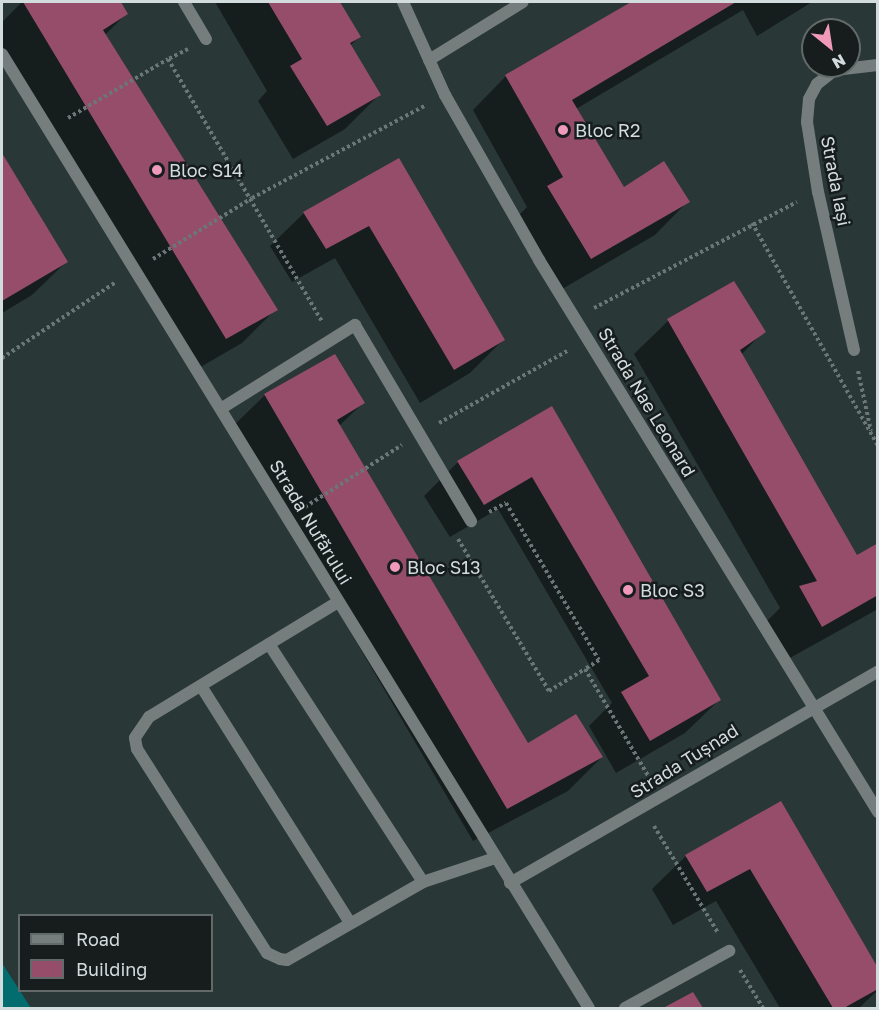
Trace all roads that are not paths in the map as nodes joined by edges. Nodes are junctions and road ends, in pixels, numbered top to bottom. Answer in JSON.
{"nodes":[{"id":1,"x":184,"y":2,"type":"edge"},
{"id":2,"x":403,"y":2,"type":"edge"},
{"id":3,"x":523,"y":2,"type":"edge"},
{"id":4,"x":206,"y":39,"type":"road end"},
{"id":5,"x":2,"y":54,"type":"edge"},
{"id":6,"x":429,"y":60,"type":"junction"},
{"id":7,"x":878,"y":65,"type":"edge"},
{"id":8,"x":854,"y":350,"type":"road end"},
{"id":9,"x":222,"y":408,"type":"junction"},
{"id":10,"x":471,"y":521,"type":"road end"},
{"id":11,"x":338,"y":602,"type":"junction"},
{"id":12,"x":269,"y":644,"type":"junction"},
{"id":13,"x":878,"y":670,"type":"edge"},
{"id":14,"x":201,"y":686,"type":"junction"},
{"id":15,"x":811,"y":706,"type":"junction"},
{"id":16,"x":878,"y":812,"type":"edge"},
{"id":17,"x":495,"y":858,"type":"junction"},
{"id":18,"x":423,"y":882,"type":"junction"},
{"id":19,"x":510,"y":883,"type":"junction"},
{"id":20,"x":350,"y":923,"type":"junction"},
{"id":21,"x":729,"y":951,"type":"road end"},
{"id":22,"x":589,"y":1008,"type":"edge"},
{"id":23,"x":625,"y":1008,"type":"edge"}],
"edges":[{"from":1,"to":4,"type":"street"},
{"from":2,"to":6,"type":"street","name":"Strada Nae Leonard"},
{"from":3,"to":6,"type":"street"},
{"from":5,"to":9,"type":"street","name":"Strada Nufărului"},
{"from":6,"to":15,"type":"street","name":"Strada Nae Leonard"},
{"from":7,"to":8,"type":"street","name":"Strada Iași"},
{"from":9,"to":10,"type":"street"},
{"from":9,"to":11,"type":"street","name":"Strada Nufărului"},
{"from":11,"to":12,"type":"street"},
{"from":11,"to":17,"type":"street","name":"Strada Nufărului"},
{"from":12,"to":14,"type":"street"},
{"from":12,"to":18,"type":"street"},
{"from":13,"to":15,"type":"street","name":"Strada Tușnad"},
{"from":14,"to":20,"type":"street"},
{"from":14,"to":20,"type":"street"},
{"from":15,"to":16,"type":"street","name":"Strada Nae Leonard"},
{"from":15,"to":19,"type":"street","name":"Strada Tușnad"},
{"from":17,"to":18,"type":"street"},
{"from":17,"to":19,"type":"street","name":"Strada Nufărului"},
{"from":18,"to":20,"type":"street"},
{"from":19,"to":22,"type":"street","name":"Strada Nufărului"},
{"from":21,"to":23,"type":"street"}]}
